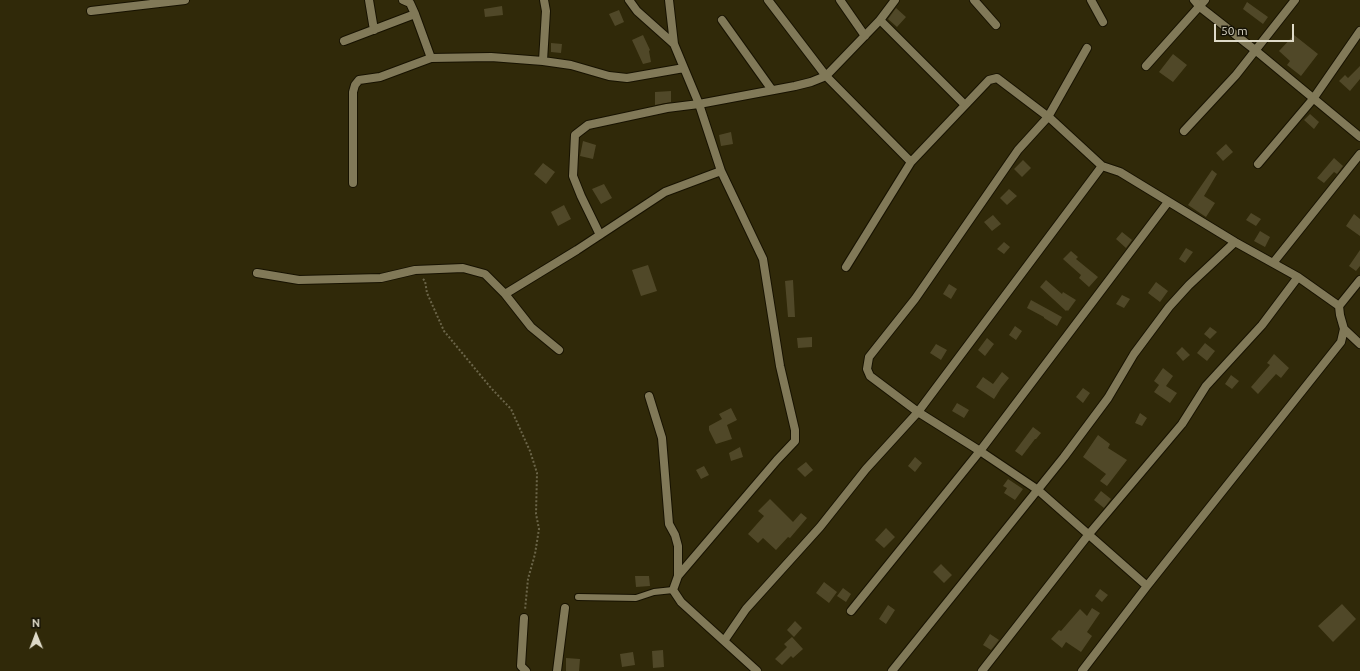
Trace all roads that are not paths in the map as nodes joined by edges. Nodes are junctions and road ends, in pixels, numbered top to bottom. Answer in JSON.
{"nodes":[{"id":1,"x":185,"y":0,"type":"edge"},
{"id":2,"x":369,"y":0,"type":"edge"},
{"id":3,"x":403,"y":0,"type":"edge"},
{"id":4,"x":544,"y":0,"type":"edge"},
{"id":5,"x":629,"y":0,"type":"edge"},
{"id":6,"x":669,"y":0,"type":"edge"},
{"id":7,"x":768,"y":0,"type":"edge"},
{"id":8,"x":840,"y":0,"type":"edge"},
{"id":9,"x":894,"y":0,"type":"edge"},
{"id":10,"x":974,"y":0,"type":"edge"},
{"id":11,"x":1091,"y":0,"type":"edge"},
{"id":12,"x":1194,"y":0,"type":"edge"},
{"id":13,"x":1294,"y":0,"type":"edge"},
{"id":14,"x":1202,"y":3,"type":"edge"},
{"id":15,"x":91,"y":11,"type":"dead end"},
{"id":16,"x":415,"y":14,"type":"junction"},
{"id":17,"x":722,"y":20,"type":"dead end"},
{"id":18,"x":880,"y":20,"type":"junction"},
{"id":19,"x":1103,"y":22,"type":"dead end"},
{"id":20,"x":996,"y":26,"type":"dead end"},
{"id":21,"x":374,"y":30,"type":"junction"},
{"id":22,"x":1360,"y":31,"type":"edge"},
{"id":23,"x":865,"y":36,"type":"junction"},
{"id":24,"x":344,"y":41,"type":"dead end"},
{"id":25,"x":674,"y":44,"type":"junction"},
{"id":26,"x":1087,"y":48,"type":"dead end"},
{"id":27,"x":1255,"y":50,"type":"junction"},
{"id":28,"x":431,"y":58,"type":"junction"},
{"id":29,"x":543,"y":61,"type":"junction"},
{"id":30,"x":1146,"y":66,"type":"dead end"},
{"id":31,"x":684,"y":68,"type":"junction"},
{"id":32,"x":826,"y":76,"type":"junction"},
{"id":33,"x":772,"y":90,"type":"junction"},
{"id":34,"x":1313,"y":99,"type":"junction"},
{"id":35,"x":699,"y":104,"type":"junction"},
{"id":36,"x":964,"y":104,"type":"junction"},
{"id":37,"x":1048,"y":117,"type":"junction"},
{"id":38,"x":1184,"y":130,"type":"dead end"},
{"id":39,"x":1360,"y":137,"type":"edge"},
{"id":40,"x":1360,"y":154,"type":"edge"},
{"id":41,"x":911,"y":162,"type":"junction"},
{"id":42,"x":1258,"y":164,"type":"dead end"},
{"id":43,"x":1102,"y":166,"type":"junction"},
{"id":44,"x":721,"y":171,"type":"junction"},
{"id":45,"x":353,"y":183,"type":"dead end"},
{"id":46,"x":1168,"y":202,"type":"junction"},
{"id":47,"x":600,"y":235,"type":"junction"},
{"id":48,"x":1235,"y":242,"type":"junction"},
{"id":49,"x":1274,"y":263,"type":"junction"},
{"id":50,"x":846,"y":267,"type":"dead end"},
{"id":51,"x":257,"y":273,"type":"dead end"},
{"id":52,"x":1298,"y":277,"type":"junction"},
{"id":53,"x":1360,"y":280,"type":"edge"},
{"id":54,"x":505,"y":294,"type":"junction"},
{"id":55,"x":1339,"y":306,"type":"junction"},
{"id":56,"x":1344,"y":329,"type":"junction"},
{"id":57,"x":1360,"y":344,"type":"edge"},
{"id":58,"x":559,"y":350,"type":"dead end"},
{"id":59,"x":649,"y":396,"type":"dead end"},
{"id":60,"x":918,"y":412,"type":"junction"},
{"id":61,"x":980,"y":451,"type":"junction"},
{"id":62,"x":1038,"y":490,"type":"junction"},
{"id":63,"x":1089,"y":534,"type":"junction"},
{"id":64,"x":678,"y":576,"type":"junction"},
{"id":65,"x":1147,"y":586,"type":"junction"},
{"id":66,"x":673,"y":590,"type":"junction"},
{"id":67,"x":578,"y":596,"type":"dead end"},
{"id":68,"x":565,"y":608,"type":"dead end"},
{"id":69,"x":851,"y":611,"type":"dead end"},
{"id":70,"x":524,"y":618,"type":"road end"},
{"id":71,"x":724,"y":642,"type":"junction"},
{"id":72,"x":526,"y":671,"type":"edge"},
{"id":73,"x":557,"y":671,"type":"edge"},
{"id":74,"x":757,"y":671,"type":"edge"},
{"id":75,"x":892,"y":671,"type":"edge"},
{"id":76,"x":982,"y":671,"type":"edge"},
{"id":77,"x":1082,"y":671,"type":"edge"}],
"edges":[{"from":1,"to":15,"type":"street"},
{"from":2,"to":21,"type":"street"},
{"from":3,"to":16,"type":"street"},
{"from":4,"to":29,"type":"street"},
{"from":5,"to":25,"type":"street"},
{"from":6,"to":25,"type":"street"},
{"from":7,"to":32,"type":"street"},
{"from":8,"to":23,"type":"street"},
{"from":9,"to":18,"type":"street"},
{"from":10,"to":20,"type":"street"},
{"from":11,"to":19,"type":"street"},
{"from":12,"to":14,"type":"street"},
{"from":13,"to":27,"type":"street"},
{"from":14,"to":27,"type":"street"},
{"from":14,"to":30,"type":"street"},
{"from":16,"to":21,"type":"street"},
{"from":16,"to":28,"type":"street"},
{"from":17,"to":33,"type":"street"},
{"from":18,"to":23,"type":"street"},
{"from":18,"to":36,"type":"street"},
{"from":21,"to":24,"type":"street"},
{"from":22,"to":34,"type":"street"},
{"from":23,"to":32,"type":"street"},
{"from":25,"to":31,"type":"street"},
{"from":26,"to":37,"type":"street"},
{"from":27,"to":34,"type":"street"},
{"from":27,"to":38,"type":"street"},
{"from":28,"to":29,"type":"street"},
{"from":28,"to":45,"type":"street"},
{"from":29,"to":31,"type":"street"},
{"from":31,"to":35,"type":"street"},
{"from":32,"to":33,"type":"street"},
{"from":32,"to":41,"type":"street"},
{"from":33,"to":35,"type":"street"},
{"from":34,"to":39,"type":"street"},
{"from":34,"to":42,"type":"street"},
{"from":35,"to":44,"type":"street"},
{"from":35,"to":47,"type":"street"},
{"from":36,"to":37,"type":"street"},
{"from":36,"to":41,"type":"street"},
{"from":37,"to":43,"type":"street"},
{"from":37,"to":60,"type":"street"},
{"from":40,"to":49,"type":"street"},
{"from":41,"to":50,"type":"street"},
{"from":43,"to":46,"type":"street"},
{"from":43,"to":60,"type":"street"},
{"from":44,"to":47,"type":"street"},
{"from":44,"to":64,"type":"street"},
{"from":46,"to":48,"type":"street"},
{"from":46,"to":61,"type":"street"},
{"from":47,"to":54,"type":"street"},
{"from":48,"to":49,"type":"street"},
{"from":48,"to":62,"type":"street"},
{"from":49,"to":52,"type":"street"},
{"from":51,"to":54,"type":"street"},
{"from":52,"to":55,"type":"street"},
{"from":52,"to":63,"type":"street"},
{"from":53,"to":55,"type":"street"},
{"from":54,"to":58,"type":"street"},
{"from":55,"to":56,"type":"street"},
{"from":56,"to":57,"type":"street"},
{"from":56,"to":65,"type":"street"},
{"from":59,"to":64,"type":"street"},
{"from":60,"to":61,"type":"street"},
{"from":60,"to":71,"type":"street"},
{"from":61,"to":62,"type":"street"},
{"from":61,"to":69,"type":"street"},
{"from":62,"to":63,"type":"street"},
{"from":62,"to":75,"type":"street"},
{"from":63,"to":65,"type":"street"},
{"from":63,"to":76,"type":"street"},
{"from":64,"to":66,"type":"street"},
{"from":65,"to":77,"type":"street"},
{"from":66,"to":67,"type":"lane"},
{"from":66,"to":71,"type":"street"},
{"from":68,"to":73,"type":"street"},
{"from":70,"to":72,"type":"street"},
{"from":71,"to":74,"type":"street"}]}
